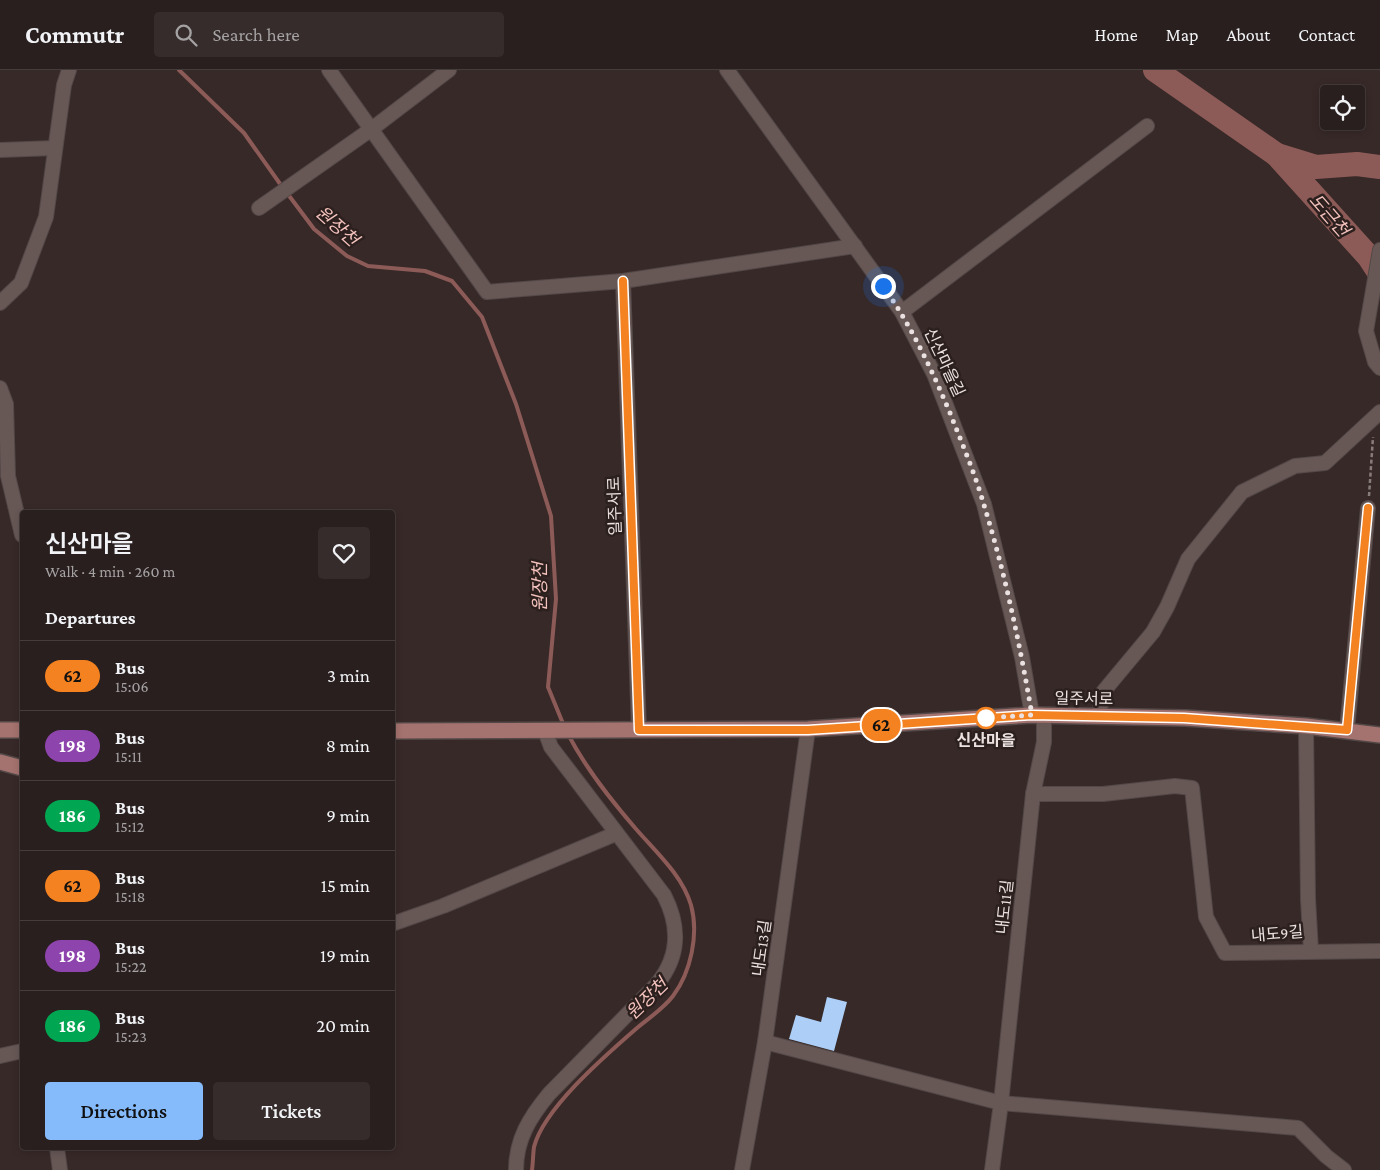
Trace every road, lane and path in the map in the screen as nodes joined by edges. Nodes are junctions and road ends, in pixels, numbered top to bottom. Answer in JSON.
{"nodes":[{"id":1,"x":69,"y":70,"type":"edge"},
{"id":2,"x":329,"y":70,"type":"edge"},
{"id":3,"x":449,"y":70,"type":"edge"},
{"id":4,"x":730,"y":71,"type":"edge"},
{"id":5,"x":1147,"y":126,"type":"dead end"},
{"id":6,"x":372,"y":128,"type":"junction"},
{"id":7,"x":56,"y":148,"type":"junction"},
{"id":8,"x":0,"y":150,"type":"edge"},
{"id":9,"x":263,"y":205,"type":"dead end"},
{"id":10,"x":855,"y":246,"type":"junction"},
{"id":11,"x":1380,"y":250,"type":"edge"},
{"id":12,"x":623,"y":281,"type":"junction"},
{"id":13,"x":0,"y":303,"type":"edge"},
{"id":14,"x":902,"y":312,"type":"junction"},
{"id":15,"x":1380,"y":368,"type":"edge"},
{"id":16,"x":0,"y":388,"type":"edge"},
{"id":17,"x":1377,"y":414,"type":"edge"},
{"id":18,"x":1368,"y":508,"type":"joint"},
{"id":19,"x":20,"y":527,"type":"edge"},
{"id":20,"x":1038,"y":715,"type":"junction"},
{"id":21,"x":1099,"y":716,"type":"junction"},
{"id":22,"x":1306,"y":726,"type":"junction"},
{"id":23,"x":0,"y":730,"type":"edge"},
{"id":24,"x":20,"y":730,"type":"edge"},
{"id":25,"x":639,"y":730,"type":"junction"},
{"id":26,"x":808,"y":730,"type":"junction"},
{"id":27,"x":1347,"y":730,"type":"junction"},
{"id":28,"x":395,"y":731,"type":"edge"},
{"id":29,"x":551,"y":731,"type":"junction"},
{"id":30,"x":1380,"y":735,"type":"edge"},
{"id":31,"x":0,"y":762,"type":"edge"},
{"id":32,"x":20,"y":767,"type":"edge"},
{"id":33,"x":1033,"y":794,"type":"junction"},
{"id":34,"x":615,"y":834,"type":"junction"},
{"id":35,"x":395,"y":923,"type":"edge"},
{"id":36,"x":1311,"y":951,"type":"junction"},
{"id":37,"x":1380,"y":951,"type":"edge"},
{"id":38,"x":765,"y":1042,"type":"junction"},
{"id":39,"x":20,"y":1051,"type":"edge"},
{"id":40,"x":0,"y":1056,"type":"edge"},
{"id":41,"x":1001,"y":1103,"type":"junction"},
{"id":42,"x":57,"y":1150,"type":"edge"},
{"id":43,"x":60,"y":1170,"type":"edge"},
{"id":44,"x":516,"y":1170,"type":"edge"},
{"id":45,"x":742,"y":1170,"type":"edge"},
{"id":46,"x":992,"y":1170,"type":"edge"},
{"id":47,"x":1344,"y":1170,"type":"edge"}],
"edges":[{"from":1,"to":7,"type":"street"},
{"from":2,"to":6,"type":"street"},
{"from":3,"to":6,"type":"street"},
{"from":4,"to":10,"type":"street","name":"신산마을길"},
{"from":5,"to":14,"type":"street"},
{"from":6,"to":9,"type":"street"},
{"from":6,"to":12,"type":"street"},
{"from":7,"to":8,"type":"street"},
{"from":7,"to":13,"type":"street"},
{"from":10,"to":12,"type":"street"},
{"from":10,"to":14,"type":"street","name":"신산마을길"},
{"from":11,"to":15,"type":"street"},
{"from":12,"to":25,"type":"street","name":"일주서로"},
{"from":14,"to":20,"type":"street","name":"신산마을길"},
{"from":16,"to":19,"type":"street"},
{"from":17,"to":18,"type":"path"},
{"from":17,"to":21,"type":"street"},
{"from":18,"to":27,"type":"street"},
{"from":20,"to":21,"type":"main road","name":"일주서로"},
{"from":20,"to":26,"type":"main road","name":"일주서로"},
{"from":20,"to":33,"type":"street","name":"내도11길"},
{"from":21,"to":22,"type":"main road","name":"일주서로"},
{"from":22,"to":27,"type":"main road","name":"일주서로"},
{"from":22,"to":36,"type":"street","name":"내도9길"},
{"from":23,"to":24,"type":"main road"},
{"from":25,"to":26,"type":"main road","name":"일주서로"},
{"from":25,"to":29,"type":"main road","name":"일주서로"},
{"from":26,"to":38,"type":"street","name":"내도13길"},
{"from":27,"to":30,"type":"main road","name":"일주서로"},
{"from":28,"to":29,"type":"main road","name":"일주서로"},
{"from":29,"to":34,"type":"street"},
{"from":31,"to":32,"type":"main road"},
{"from":33,"to":36,"type":"street","name":"내도9길"},
{"from":33,"to":41,"type":"street","name":"내도11길"},
{"from":34,"to":35,"type":"street"},
{"from":34,"to":44,"type":"street"},
{"from":36,"to":37,"type":"street"},
{"from":38,"to":41,"type":"street"},
{"from":38,"to":45,"type":"street","name":"내도13길"},
{"from":39,"to":40,"type":"street"},
{"from":41,"to":46,"type":"street","name":"내도11길"},
{"from":41,"to":47,"type":"street"},
{"from":42,"to":43,"type":"street"}]}
